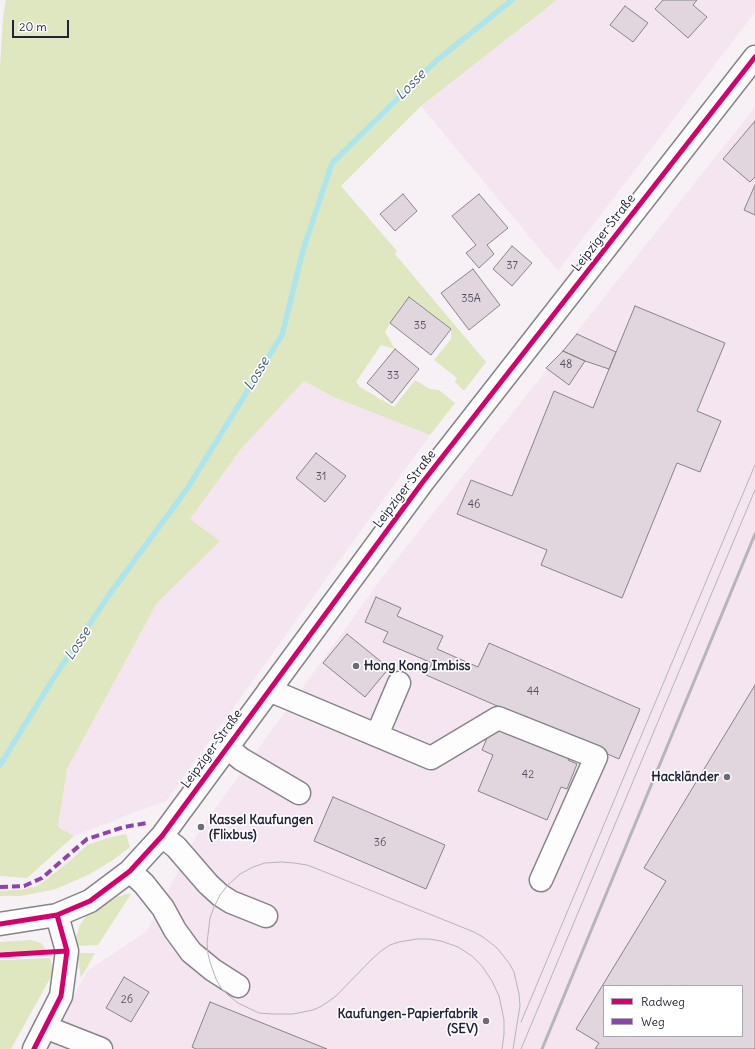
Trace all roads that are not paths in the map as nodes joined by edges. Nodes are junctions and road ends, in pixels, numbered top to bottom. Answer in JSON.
{"nodes":[{"id":1,"x":755,"y":57,"type":"edge"},
{"id":2,"x":400,"y":683,"type":"dead end"},
{"id":3,"x":269,"y":690,"type":"junction"},
{"id":4,"x":377,"y":735,"type":"junction"},
{"id":5,"x":227,"y":747,"type":"junction"},
{"id":6,"x":299,"y":793,"type":"dead end"},
{"id":7,"x":162,"y":836,"type":"junction"},
{"id":8,"x":130,"y":872,"type":"junction"},
{"id":9,"x":541,"y":880,"type":"dead end"},
{"id":10,"x":0,"y":915,"type":"edge"},
{"id":11,"x":57,"y":915,"type":"junction"},
{"id":12,"x":266,"y":916,"type":"dead end"},
{"id":13,"x":25,"y":920,"type":"junction"},
{"id":14,"x":0,"y":924,"type":"edge"},
{"id":15,"x":238,"y":986,"type":"dead end"},
{"id":16,"x":45,"y":1027,"type":"junction"},
{"id":17,"x":34,"y":1049,"type":"edge"},
{"id":18,"x":101,"y":1049,"type":"edge"}],
"edges":[{"from":1,"to":3,"type":"street","name":"Leipziger Straße"},
{"from":2,"to":4,"type":"street"},
{"from":3,"to":4,"type":"street"},
{"from":3,"to":5,"type":"street","name":"Leipziger Straße"},
{"from":4,"to":9,"type":"street"},
{"from":5,"to":6,"type":"street"},
{"from":5,"to":7,"type":"street","name":"Leipziger Straße"},
{"from":7,"to":8,"type":"street","name":"Leipziger Straße"},
{"from":7,"to":12,"type":"street"},
{"from":8,"to":11,"type":"street","name":"Leipziger Straße"},
{"from":8,"to":15,"type":"street"},
{"from":10,"to":13,"type":"street","name":"Leipziger Straße"},
{"from":11,"to":13,"type":"street","name":"Leipziger Straße"},
{"from":11,"to":16,"type":"street"},
{"from":13,"to":14,"type":"street","name":"Leipziger Straße"},
{"from":16,"to":17,"type":"street"},
{"from":16,"to":18,"type":"street"}]}
